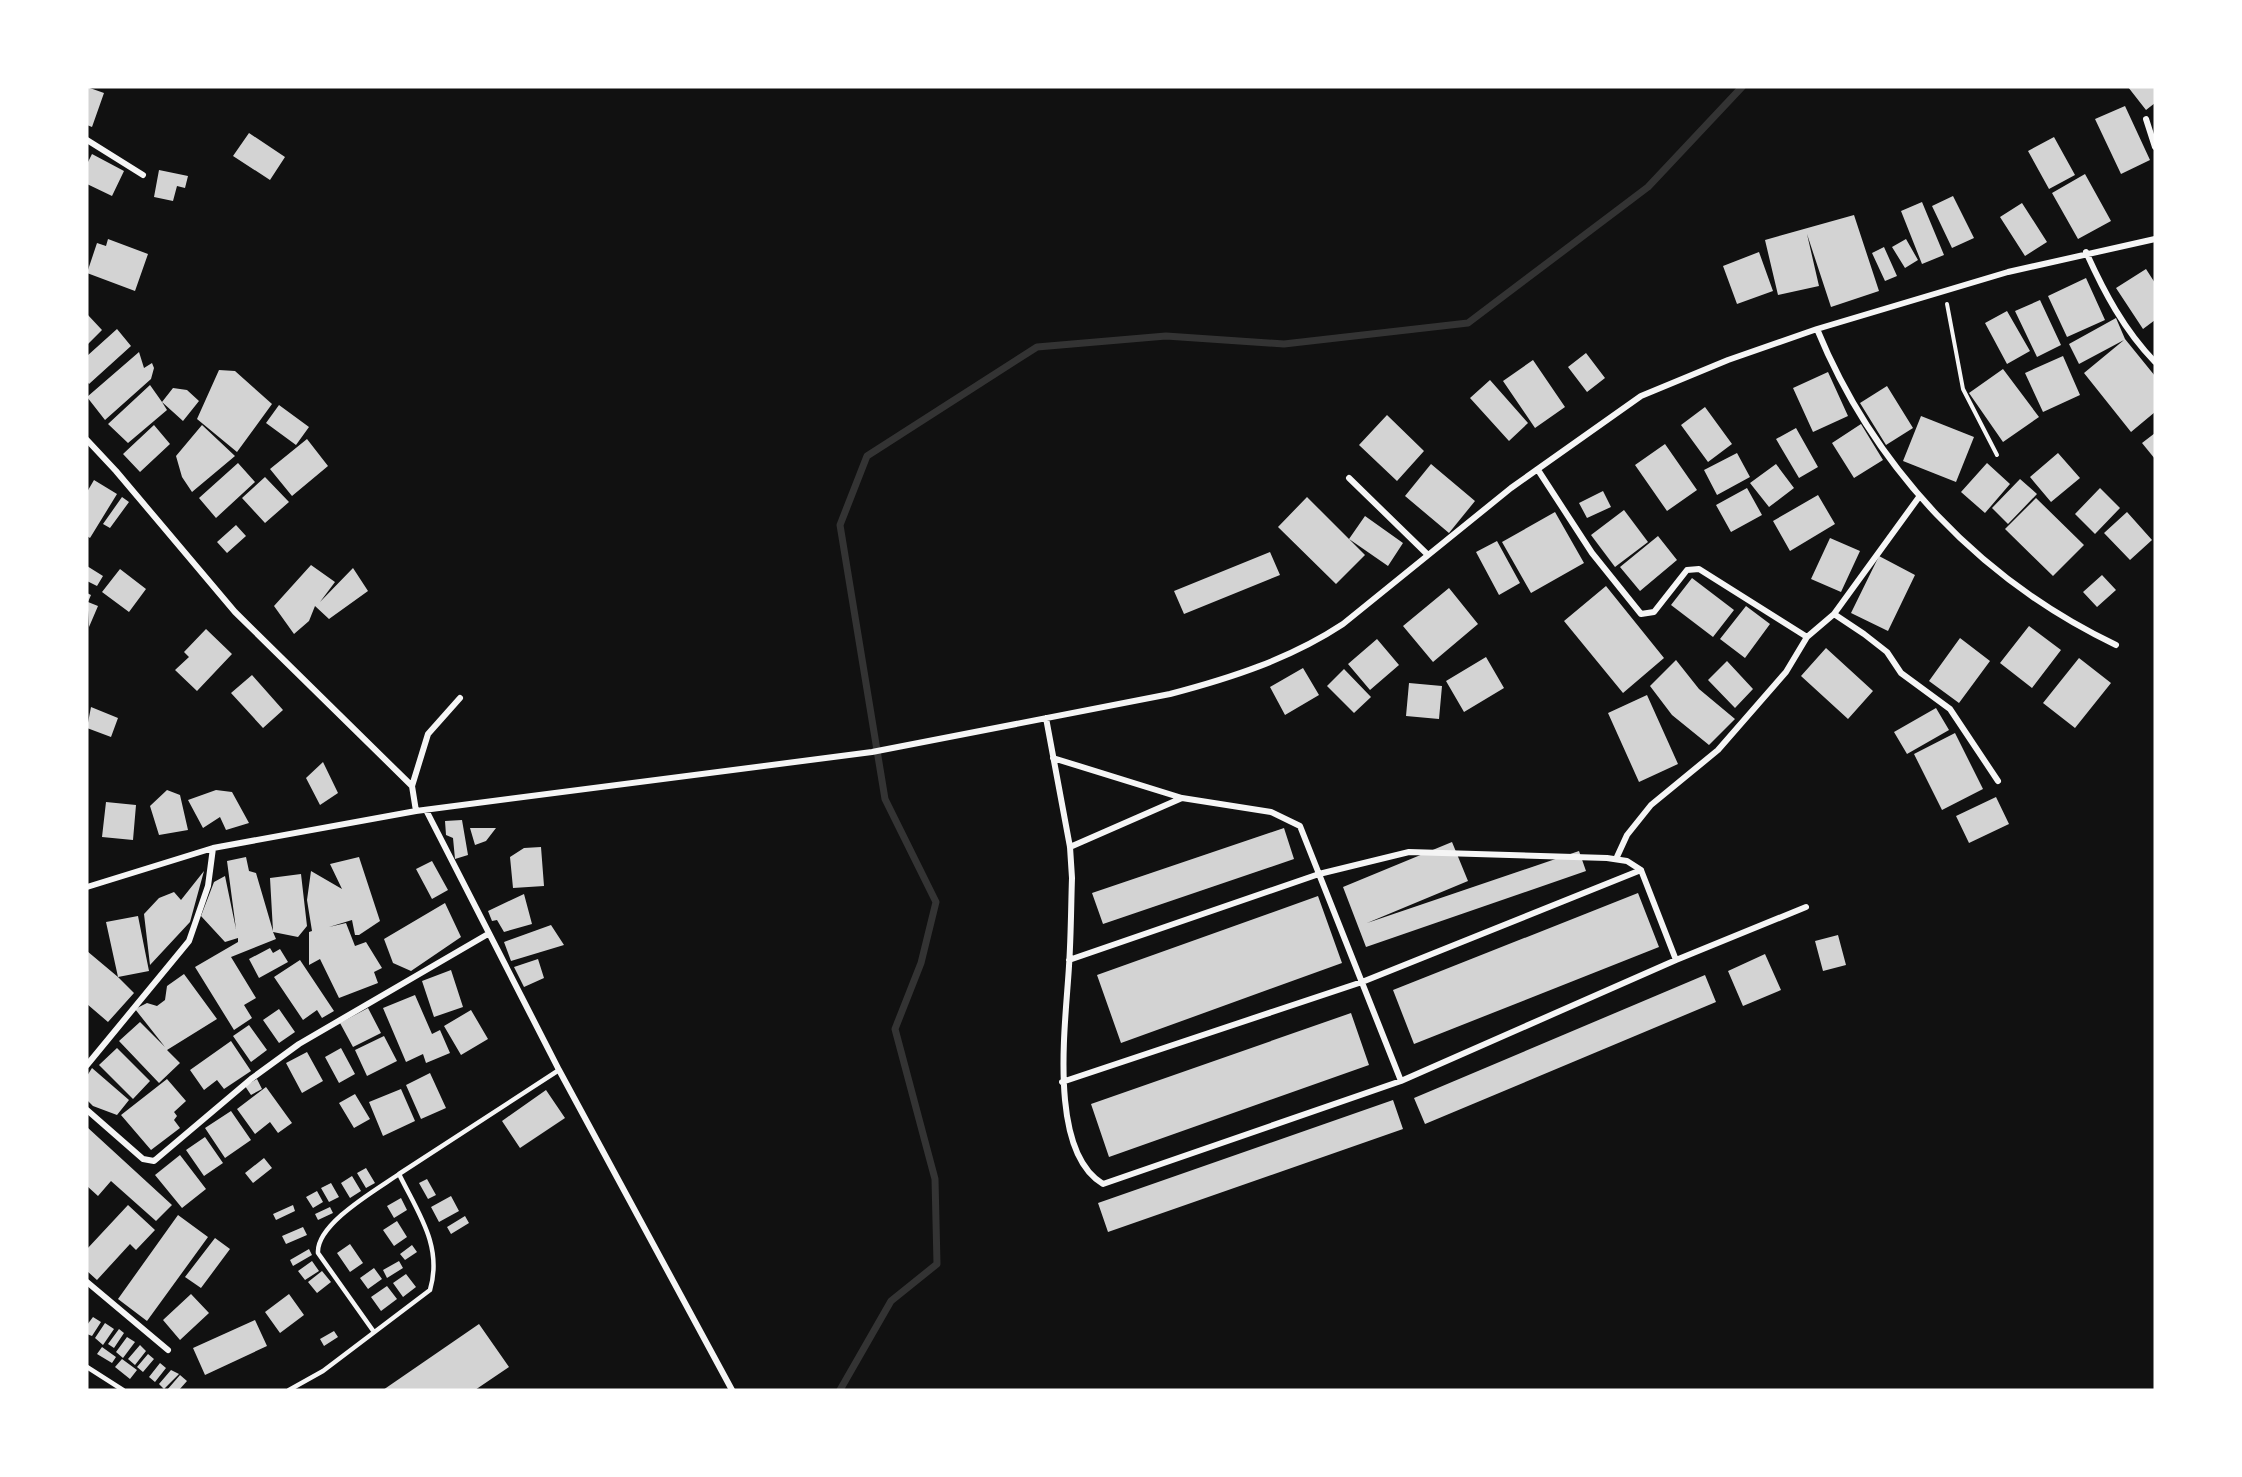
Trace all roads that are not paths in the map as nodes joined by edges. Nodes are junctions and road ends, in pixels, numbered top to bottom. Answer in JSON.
{"nodes":[{"id":1,"x":2146,"y":119,"type":"dead end"},
{"id":2,"x":87,"y":140,"type":"edge"},
{"id":3,"x":2155,"y":147,"type":"edge"},
{"id":4,"x":143,"y":174,"type":"dead end"},
{"id":5,"x":2155,"y":239,"type":"edge"},
{"id":6,"x":2086,"y":252,"type":"junction"},
{"id":7,"x":1817,"y":329,"type":"junction"},
{"id":8,"x":2155,"y":362,"type":"edge"},
{"id":9,"x":87,"y":440,"type":"edge"},
{"id":10,"x":1538,"y":470,"type":"junction"},
{"id":11,"x":1349,"y":478,"type":"dead end"},
{"id":12,"x":1919,"y":497,"type":"junction"},
{"id":13,"x":1427,"y":554,"type":"junction"},
{"id":14,"x":1834,"y":614,"type":"junction"},
{"id":15,"x":1807,"y":637,"type":"junction"},
{"id":16,"x":2116,"y":645,"type":"dead end"},
{"id":17,"x":460,"y":698,"type":"dead end"},
{"id":18,"x":1046,"y":718,"type":"junction"},
{"id":19,"x":1053,"y":758,"type":"junction"},
{"id":20,"x":1998,"y":781,"type":"dead end"},
{"id":21,"x":412,"y":786,"type":"junction"},
{"id":22,"x":1182,"y":798,"type":"junction"},
{"id":23,"x":426,"y":810,"type":"junction"},
{"id":24,"x":416,"y":811,"type":"junction"},
{"id":25,"x":1070,"y":847,"type":"junction"},
{"id":26,"x":213,"y":848,"type":"junction"},
{"id":27,"x":1616,"y":859,"type":"junction"},
{"id":28,"x":1641,"y":870,"type":"junction"},
{"id":29,"x":1319,"y":874,"type":"junction"},
{"id":30,"x":87,"y":887,"type":"edge"},
{"id":31,"x":1806,"y":907,"type":"dead end"},
{"id":32,"x":488,"y":934,"type":"junction"},
{"id":33,"x":1069,"y":960,"type":"junction"},
{"id":34,"x":1676,"y":960,"type":"junction"},
{"id":35,"x":1362,"y":982,"type":"junction"},
{"id":36,"x":87,"y":1065,"type":"edge"},
{"id":37,"x":559,"y":1070,"type":"junction"},
{"id":38,"x":1401,"y":1081,"type":"junction"},
{"id":39,"x":1062,"y":1082,"type":"junction"},
{"id":40,"x":87,"y":1110,"type":"edge"},
{"id":41,"x":399,"y":1174,"type":"junction"},
{"id":42,"x":87,"y":1282,"type":"edge"},
{"id":43,"x":374,"y":1332,"type":"junction"},
{"id":44,"x":168,"y":1350,"type":"dead end"},
{"id":45,"x":87,"y":1366,"type":"edge"},
{"id":46,"x":123,"y":1390,"type":"edge"},
{"id":47,"x":289,"y":1390,"type":"edge"},
{"id":48,"x":732,"y":1390,"type":"edge"}],
"edges":[{"from":1,"to":3,"type":"street"},
{"from":2,"to":4,"type":"street"},
{"from":5,"to":6,"type":"street"},
{"from":6,"to":7,"type":"street"},
{"from":6,"to":8,"type":"street"},
{"from":7,"to":10,"type":"street"},
{"from":7,"to":12,"type":"street"},
{"from":9,"to":21,"type":"street"},
{"from":10,"to":13,"type":"street"},
{"from":10,"to":15,"type":"street"},
{"from":11,"to":13,"type":"street"},
{"from":12,"to":14,"type":"street"},
{"from":12,"to":16,"type":"street"},
{"from":13,"to":18,"type":"street"},
{"from":14,"to":15,"type":"street"},
{"from":14,"to":20,"type":"street"},
{"from":15,"to":27,"type":"street"},
{"from":17,"to":21,"type":"street"},
{"from":18,"to":19,"type":"street"},
{"from":18,"to":23,"type":"street"},
{"from":19,"to":22,"type":"street"},
{"from":19,"to":25,"type":"street"},
{"from":21,"to":24,"type":"street"},
{"from":22,"to":25,"type":"street"},
{"from":22,"to":29,"type":"street"},
{"from":23,"to":24,"type":"street"},
{"from":23,"to":32,"type":"street"},
{"from":24,"to":26,"type":"street"},
{"from":25,"to":33,"type":"street"},
{"from":26,"to":30,"type":"street"},
{"from":26,"to":36,"type":"street"},
{"from":27,"to":28,"type":"street"},
{"from":27,"to":29,"type":"street"},
{"from":28,"to":34,"type":"street"},
{"from":28,"to":35,"type":"street"},
{"from":29,"to":33,"type":"street"},
{"from":29,"to":35,"type":"street"},
{"from":31,"to":34,"type":"street"},
{"from":32,"to":37,"type":"street"},
{"from":32,"to":40,"type":"street"},
{"from":33,"to":39,"type":"street"},
{"from":34,"to":38,"type":"street"},
{"from":35,"to":38,"type":"street"},
{"from":35,"to":39,"type":"street"},
{"from":37,"to":41,"type":"lane"},
{"from":37,"to":48,"type":"street"},
{"from":38,"to":39,"type":"street"},
{"from":41,"to":43,"type":"lane"},
{"from":41,"to":43,"type":"lane"},
{"from":42,"to":44,"type":"street"},
{"from":43,"to":47,"type":"lane"},
{"from":45,"to":46,"type":"lane"}]}
